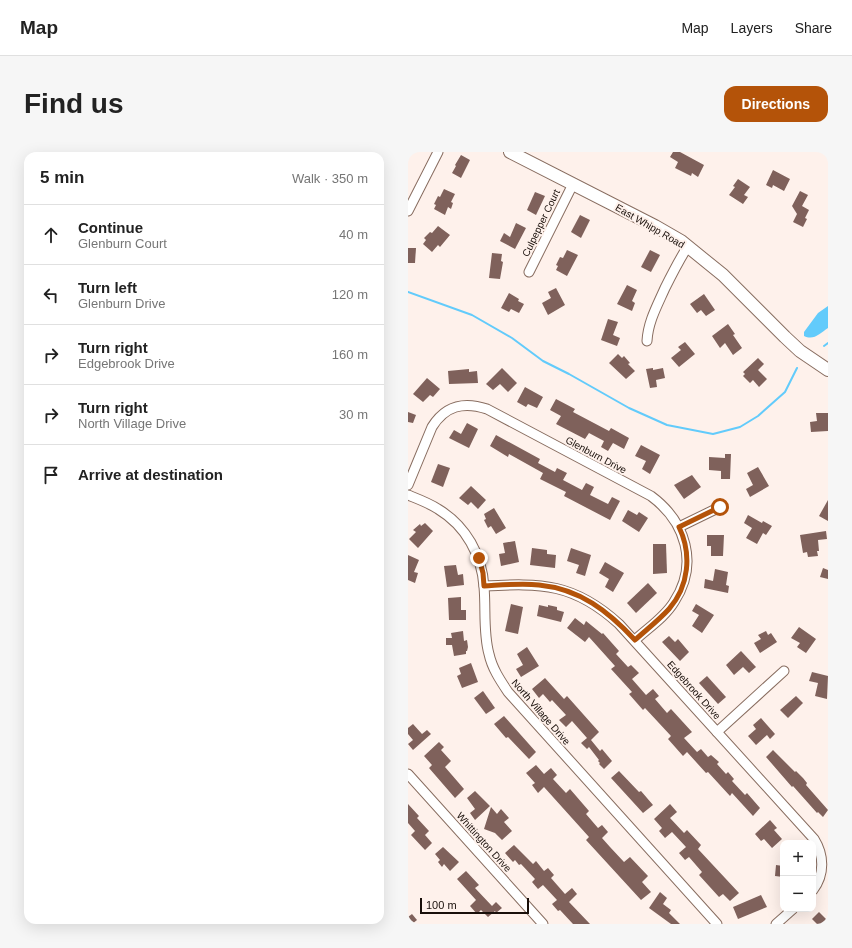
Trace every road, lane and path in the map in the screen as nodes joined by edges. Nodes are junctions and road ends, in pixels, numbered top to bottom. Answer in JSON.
{"nodes":[{"id":1,"x":438,"y":152,"type":"edge"},
{"id":2,"x":510,"y":152,"type":"edge"},
{"id":3,"x":573,"y":184,"type":"junction"},
{"id":4,"x":408,"y":211,"type":"edge"},
{"id":5,"x":688,"y":246,"type":"junction"},
{"id":6,"x":529,"y":272,"type":"dead end"},
{"id":7,"x":647,"y":341,"type":"dead end"},
{"id":8,"x":828,"y":370,"type":"edge"},
{"id":9,"x":408,"y":485,"type":"edge"},
{"id":10,"x":408,"y":495,"type":"edge"},
{"id":11,"x":720,"y":507,"type":"dead end"},
{"id":12,"x":679,"y":527,"type":"junction"},
{"id":13,"x":484,"y":586,"type":"junction"},
{"id":14,"x":635,"y":640,"type":"junction"},
{"id":15,"x":784,"y":671,"type":"dead end"},
{"id":16,"x":717,"y":732,"type":"junction"},
{"id":17,"x":408,"y":774,"type":"edge"},
{"id":18,"x":816,"y":885,"type":"edge"},
{"id":19,"x":790,"y":912,"type":"edge"},
{"id":20,"x":543,"y":924,"type":"edge"},
{"id":21,"x":717,"y":924,"type":"edge"},
{"id":22,"x":776,"y":924,"type":"edge"}],
"edges":[{"from":1,"to":4,"type":"street"},
{"from":2,"to":3,"type":"main road","name":"East Whipp Road"},
{"from":3,"to":5,"type":"main road","name":"East Whipp Road"},
{"from":3,"to":6,"type":"street","name":"Culpepper Court"},
{"from":5,"to":7,"type":"street"},
{"from":5,"to":8,"type":"main road","name":"East Whipp Road"},
{"from":9,"to":12,"type":"street","name":"Glenburn Drive"},
{"from":10,"to":13,"type":"street","name":"North Village Drive"},
{"from":11,"to":12,"type":"street"},
{"from":12,"to":14,"type":"street","name":"Glenburn Drive"},
{"from":13,"to":14,"type":"street","name":"Edgebrook Drive"},
{"from":13,"to":21,"type":"street","name":"North Village Drive"},
{"from":14,"to":16,"type":"street","name":"Edgebrook Drive"},
{"from":15,"to":16,"type":"street"},
{"from":16,"to":18,"type":"street","name":"Edgebrook Drive"},
{"from":17,"to":20,"type":"street","name":"Whittington Drive"},
{"from":19,"to":22,"type":"street"}]}
